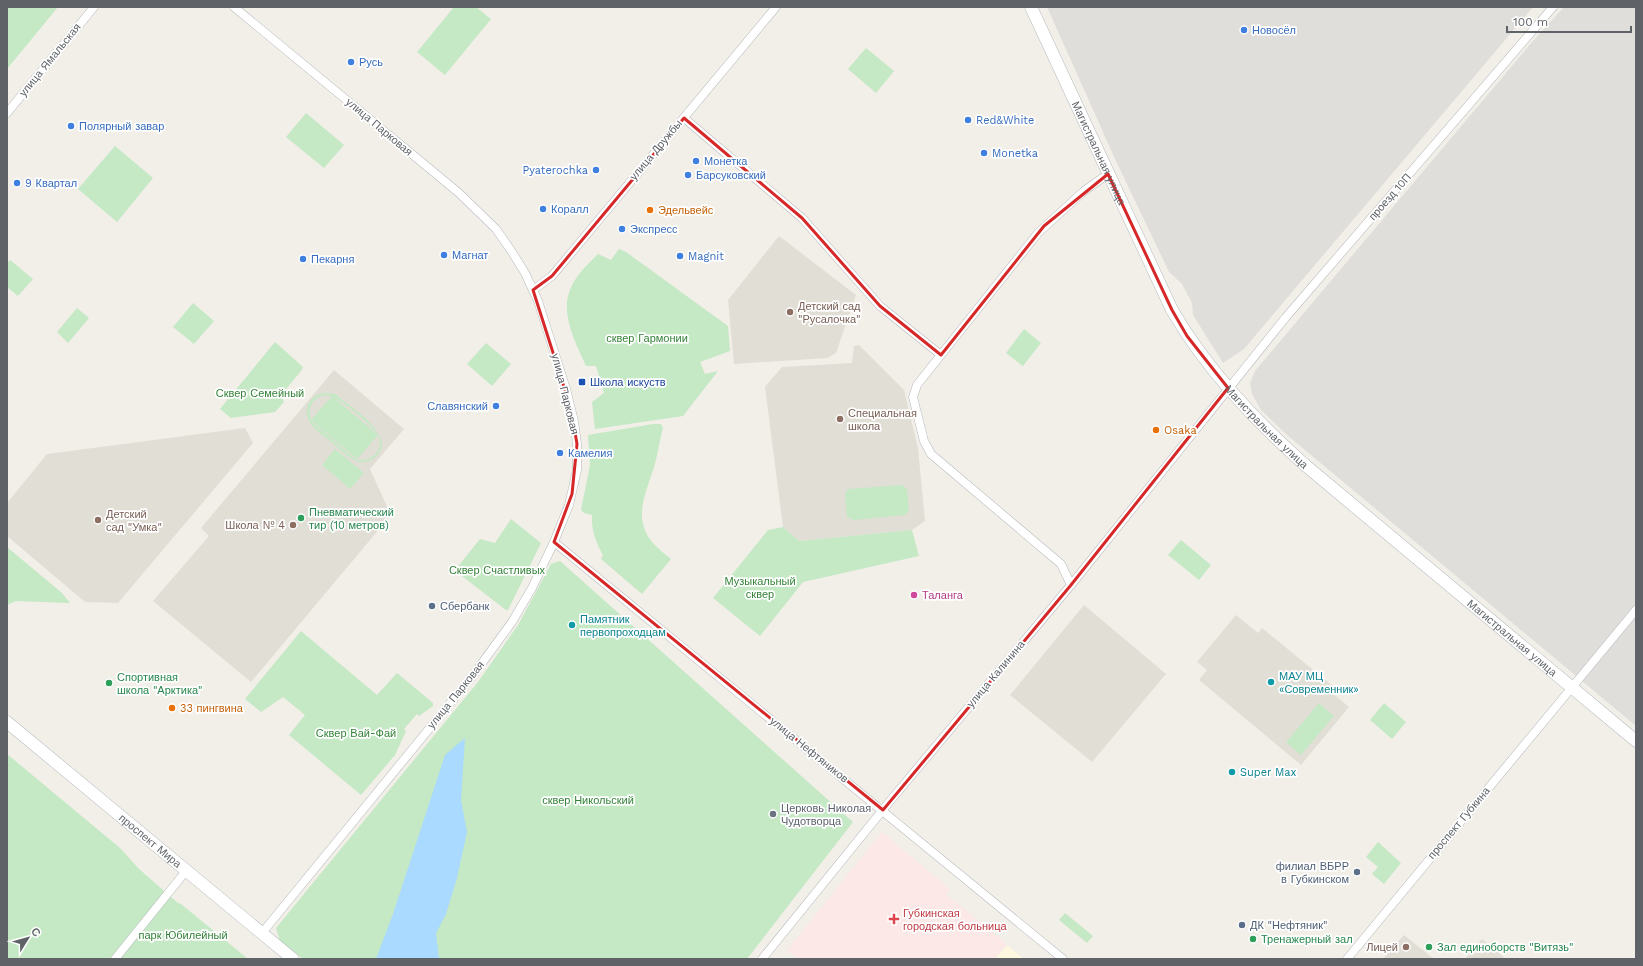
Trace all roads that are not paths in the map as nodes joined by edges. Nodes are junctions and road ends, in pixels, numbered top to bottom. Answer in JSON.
{"nodes":[{"id":1,"x":94,"y":7,"type":"edge"},
{"id":2,"x":234,"y":7,"type":"edge"},
{"id":3,"x":776,"y":7,"type":"edge"},
{"id":4,"x":1031,"y":7,"type":"edge"},
{"id":5,"x":1553,"y":7,"type":"edge"},
{"id":6,"x":7,"y":112,"type":"edge"},
{"id":7,"x":684,"y":118,"type":"junction"},
{"id":8,"x":1108,"y":174,"type":"junction"},
{"id":9,"x":533,"y":290,"type":"junction"},
{"id":10,"x":941,"y":355,"type":"junction"},
{"id":11,"x":1228,"y":388,"type":"junction"},
{"id":12,"x":554,"y":542,"type":"junction"},
{"id":13,"x":1071,"y":585,"type":"junction"},
{"id":14,"x":1636,"y":610,"type":"edge"},
{"id":15,"x":1571,"y":688,"type":"junction"},
{"id":16,"x":7,"y":722,"type":"edge"},
{"id":17,"x":1636,"y":741,"type":"edge"},
{"id":18,"x":883,"y":810,"type":"junction"},
{"id":19,"x":186,"y":871,"type":"junction"},
{"id":20,"x":262,"y":933,"type":"junction"},
{"id":21,"x":114,"y":959,"type":"edge"},
{"id":22,"x":293,"y":959,"type":"edge"},
{"id":23,"x":762,"y":959,"type":"edge"},
{"id":24,"x":1063,"y":959,"type":"edge"},
{"id":25,"x":1347,"y":959,"type":"edge"}],
"edges":[{"from":1,"to":6,"type":"street","name":"улица Ямальская"},
{"from":2,"to":9,"type":"street","name":"улица Парковая"},
{"from":3,"to":7,"type":"street","name":"улица Дружбы"},
{"from":4,"to":8,"type":"main road","name":"Магистральная улица"},
{"from":5,"to":11,"type":"street","name":"проезд 10П"},
{"from":7,"to":9,"type":"street","name":"улица Дружбы"},
{"from":7,"to":10,"type":"street"},
{"from":8,"to":10,"type":"street"},
{"from":8,"to":11,"type":"main road","name":"Магистральная улица"},
{"from":9,"to":12,"type":"street","name":"улица Парковая"},
{"from":10,"to":13,"type":"street"},
{"from":11,"to":13,"type":"street","name":"улица Калинина"},
{"from":11,"to":15,"type":"main road","name":"Магистральная улица"},
{"from":12,"to":18,"type":"street","name":"улица Нефтяников"},
{"from":12,"to":20,"type":"street","name":"улица Парковая"},
{"from":13,"to":18,"type":"street","name":"улица Калинина"},
{"from":14,"to":15,"type":"street","name":"проспект Губкина"},
{"from":15,"to":17,"type":"main road","name":"Магистральная улица"},
{"from":15,"to":25,"type":"street","name":"проспект Губкина"},
{"from":16,"to":19,"type":"main road","name":"проспект Мира"},
{"from":18,"to":23,"type":"street","name":"улица Калинина"},
{"from":18,"to":24,"type":"street","name":"улица Нефтяников"},
{"from":19,"to":20,"type":"main road","name":"проспект Мира"},
{"from":19,"to":21,"type":"street"},
{"from":20,"to":22,"type":"main road","name":"проспект Мира"}]}
